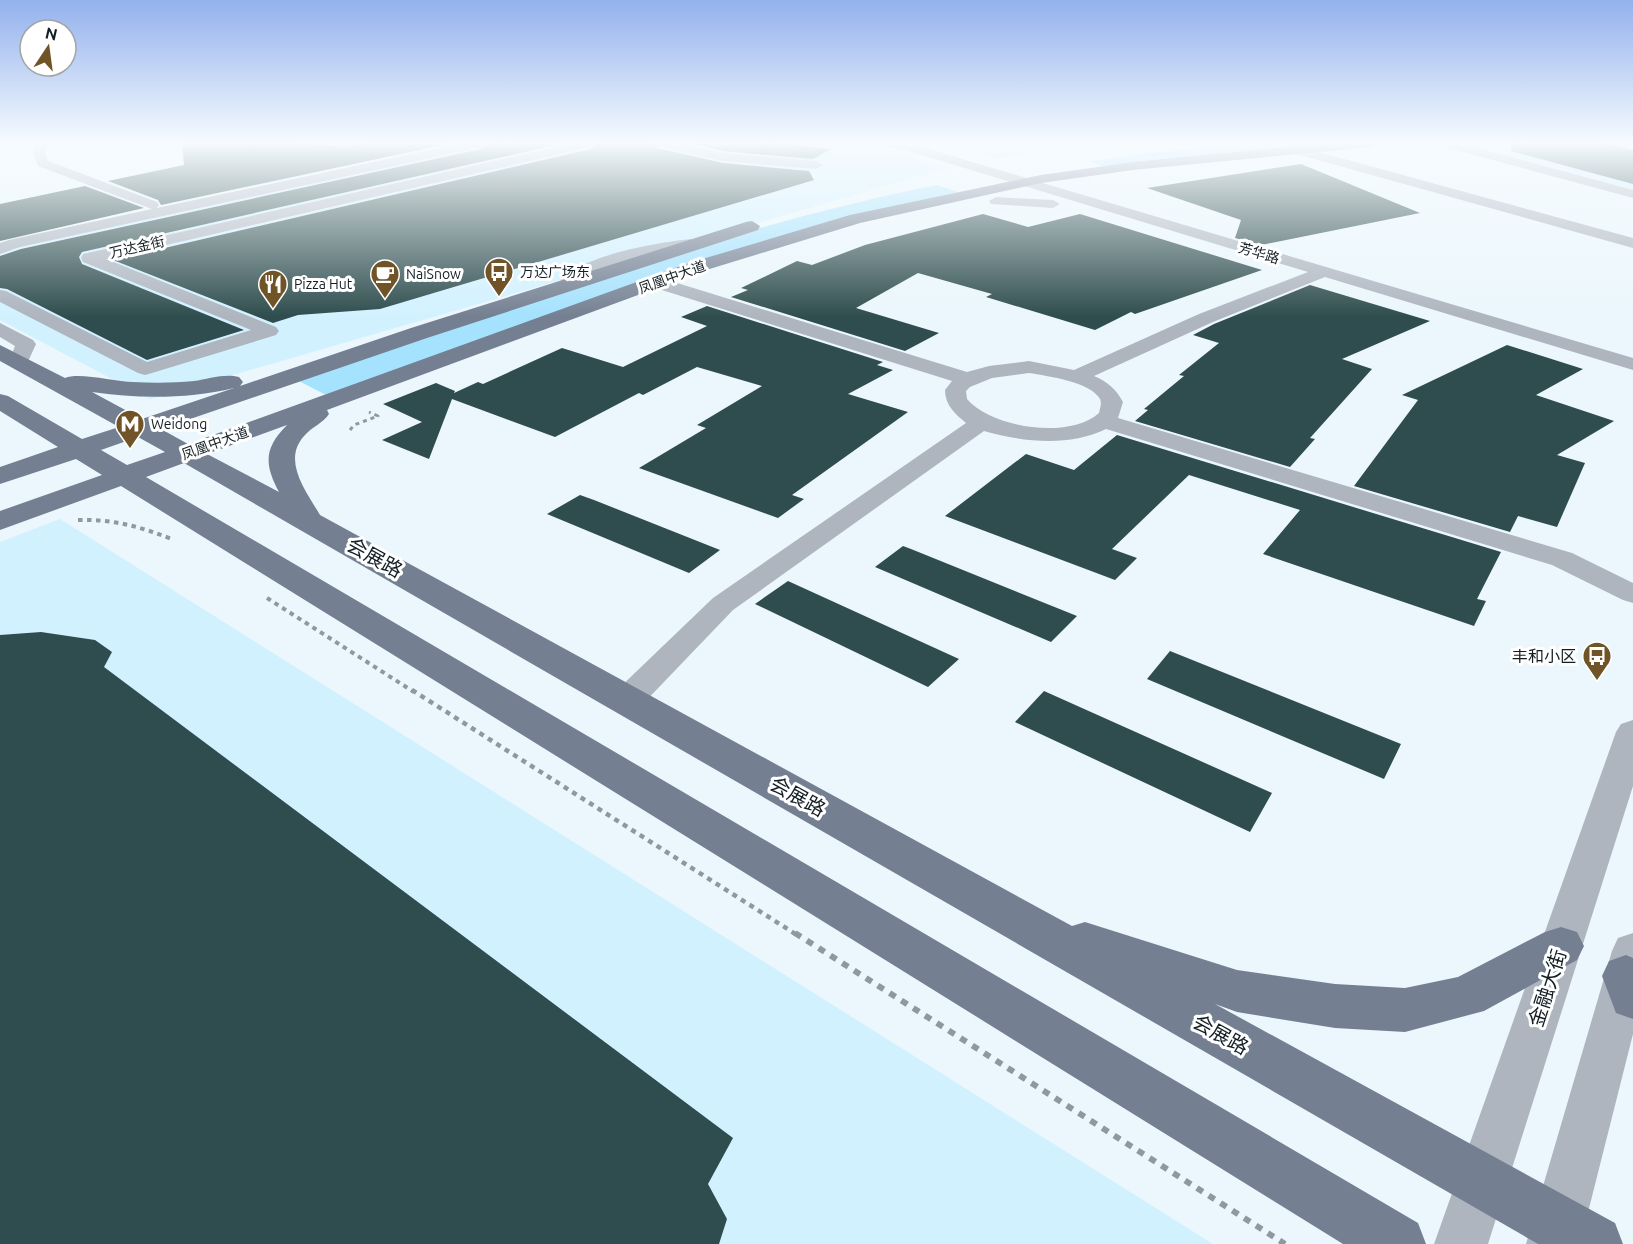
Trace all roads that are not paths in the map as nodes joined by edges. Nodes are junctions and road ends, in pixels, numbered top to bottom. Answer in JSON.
{"nodes":[{"id":1,"x":142,"y":201,"type":"edge"},
{"id":2,"x":171,"y":201,"type":"edge"},
{"id":3,"x":210,"y":201,"type":"edge"},
{"id":4,"x":337,"y":201,"type":"edge"},
{"id":5,"x":932,"y":201,"type":"edge"},
{"id":6,"x":1057,"y":201,"type":"edge"},
{"id":7,"x":1093,"y":201,"type":"edge"},
{"id":8,"x":1102,"y":201,"type":"edge"},
{"id":9,"x":1480,"y":201,"type":"edge"},
{"id":10,"x":152,"y":205,"type":"junction"},
{"id":11,"x":768,"y":221,"type":"dead end"},
{"id":12,"x":1623,"y":222,"type":"dead end"},
{"id":13,"x":1584,"y":230,"type":"junction"},
{"id":14,"x":0,"y":237,"type":"edge"},
{"id":15,"x":1633,"y":243,"type":"edge"},
{"id":16,"x":0,"y":249,"type":"edge"},
{"id":17,"x":1317,"y":275,"type":"junction"},
{"id":18,"x":655,"y":282,"type":"junction"},
{"id":19,"x":0,"y":295,"type":"edge"},
{"id":20,"x":1633,"y":353,"type":"edge"},
{"id":21,"x":14,"y":354,"type":"edge"},
{"id":22,"x":358,"y":354,"type":"junction"},
{"id":23,"x":449,"y":358,"type":"junction"},
{"id":24,"x":1633,"y":364,"type":"edge"},
{"id":25,"x":1077,"y":376,"type":"junction"},
{"id":26,"x":1633,"y":378,"type":"edge"},
{"id":27,"x":967,"y":379,"type":"junction"},
{"id":28,"x":1,"y":410,"type":"edge"},
{"id":29,"x":1104,"y":421,"type":"junction"},
{"id":30,"x":982,"y":422,"type":"junction"},
{"id":31,"x":141,"y":428,"type":"junction"},
{"id":32,"x":79,"y":449,"type":"junction"},
{"id":33,"x":187,"y":453,"type":"junction"},
{"id":34,"x":0,"y":476,"type":"edge"},
{"id":35,"x":123,"y":476,"type":"junction"},
{"id":36,"x":309,"y":520,"type":"junction"},
{"id":37,"x":0,"y":522,"type":"edge"},
{"id":38,"x":192,"y":534,"type":"junction"},
{"id":39,"x":1633,"y":594,"type":"edge"},
{"id":40,"x":627,"y":700,"type":"junction"},
{"id":41,"x":1633,"y":732,"type":"edge"},
{"id":42,"x":1013,"y":917,"type":"junction"},
{"id":43,"x":1561,"y":946,"type":"junction"},
{"id":44,"x":1631,"y":975,"type":"edge"},
{"id":45,"x":1482,"y":1181,"type":"junction"},
{"id":46,"x":1568,"y":1237,"type":"edge"},
{"id":47,"x":1397,"y":1244,"type":"edge"},
{"id":48,"x":1461,"y":1244,"type":"edge"}],
"edges":[{"from":1,"to":10,"type":"street"},
{"from":2,"to":10,"type":"street"},
{"from":3,"to":16,"type":"street","name":"万达金街"},
{"from":4,"to":19,"type":"street","name":"万达金街"},
{"from":5,"to":18,"type":"main road","name":"凤凰中大道"},
{"from":6,"to":17,"type":"street"},
{"from":7,"to":17,"type":"street","name":"芳华路"},
{"from":8,"to":20,"type":"street","name":"芳华路"},
{"from":9,"to":13,"type":"street"},
{"from":10,"to":14,"type":"street"},
{"from":11,"to":22,"type":"main road","name":"凤凰中大道"},
{"from":12,"to":13,"type":"street"},
{"from":13,"to":15,"type":"street"},
{"from":17,"to":24,"type":"street","name":"芳华路"},
{"from":17,"to":25,"type":"street"},
{"from":17,"to":26,"type":"street"},
{"from":18,"to":23,"type":"main road","name":"凤凰中大道"},
{"from":18,"to":27,"type":"street"},
{"from":21,"to":22,"type":"main road"},
{"from":21,"to":31,"type":"main road","name":"会展路"},
{"from":22,"to":31,"type":"main road","name":"凤凰中大道"},
{"from":23,"to":33,"type":"main road","name":"凤凰中大道"},
{"from":23,"to":36,"type":"main road"},
{"from":25,"to":27,"type":"street"},
{"from":25,"to":29,"type":"street"},
{"from":27,"to":30,"type":"street"},
{"from":28,"to":32,"type":"main road"},
{"from":29,"to":30,"type":"street"},
{"from":29,"to":39,"type":"street"},
{"from":30,"to":40,"type":"street"},
{"from":31,"to":32,"type":"main road","name":"凤凰中大道"},
{"from":31,"to":33,"type":"main road","name":"会展路"},
{"from":32,"to":34,"type":"main road","name":"凤凰中大道"},
{"from":32,"to":35,"type":"main road"},
{"from":33,"to":35,"type":"main road","name":"凤凰中大道"},
{"from":33,"to":36,"type":"main road","name":"会展路"},
{"from":35,"to":37,"type":"main road","name":"凤凰中大道"},
{"from":35,"to":38,"type":"main road"},
{"from":36,"to":40,"type":"main road","name":"会展路"},
{"from":37,"to":38,"type":"main road"},
{"from":38,"to":47,"type":"main road"},
{"from":40,"to":42,"type":"main road","name":"会展路"},
{"from":41,"to":43,"type":"street","name":"金融大街"},
{"from":42,"to":43,"type":"main road"},
{"from":42,"to":45,"type":"main road","name":"会展路"},
{"from":43,"to":45,"type":"street","name":"金融大街"},
{"from":44,"to":46,"type":"street"},
{"from":45,"to":46,"type":"main road","name":"会展路"},
{"from":45,"to":48,"type":"street","name":"金融大街"}]}
